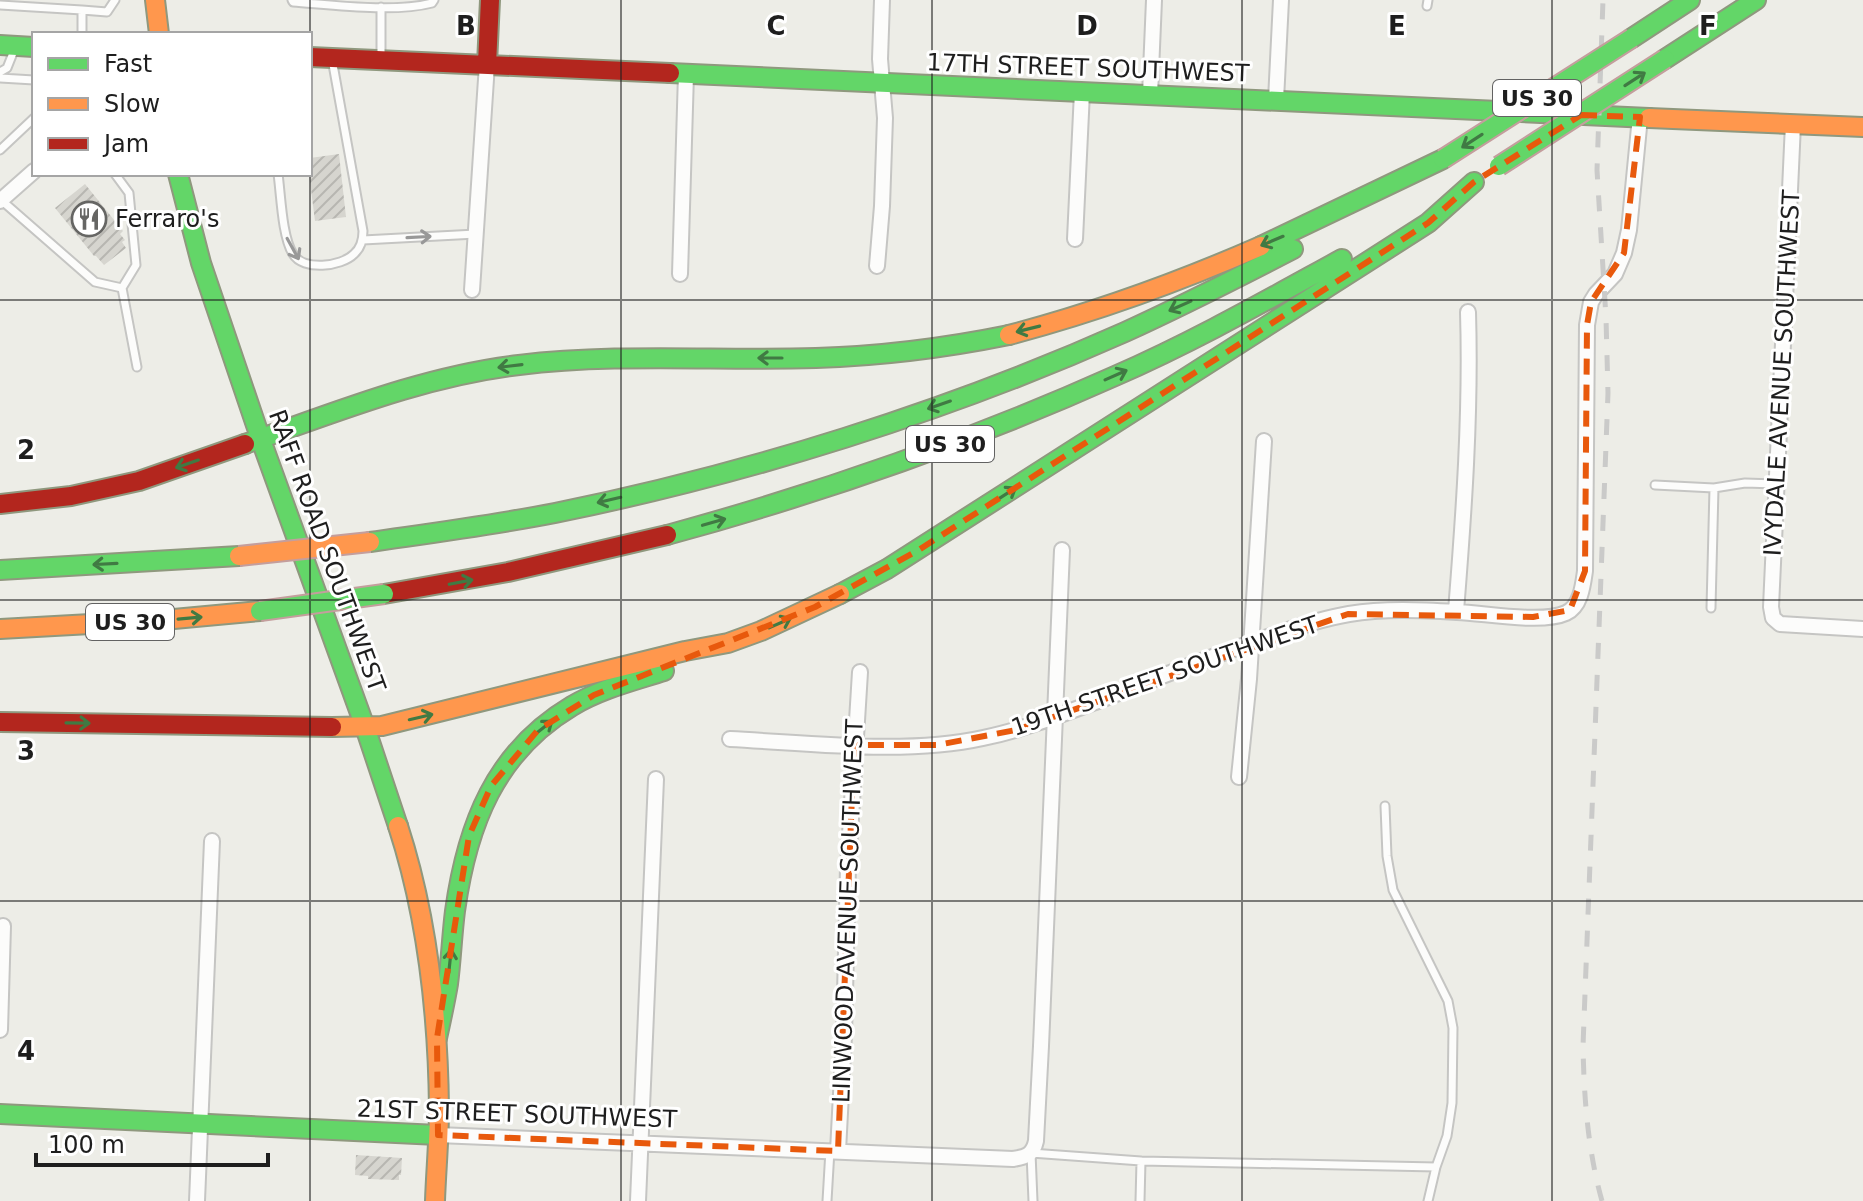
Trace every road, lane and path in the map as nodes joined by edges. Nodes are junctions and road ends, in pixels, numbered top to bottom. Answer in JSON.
{"nodes":[{"id":1,"x":115,"y":0,"type":"edge"},
{"id":2,"x":155,"y":0,"type":"edge"},
{"id":3,"x":292,"y":0,"type":"edge"},
{"id":4,"x":434,"y":0,"type":"edge"},
{"id":5,"x":490,"y":0,"type":"edge"},
{"id":6,"x":882,"y":0,"type":"edge"},
{"id":7,"x":1154,"y":0,"type":"edge"},
{"id":8,"x":1281,"y":0,"type":"edge"},
{"id":9,"x":1690,"y":0,"type":"edge"},
{"id":10,"x":1756,"y":0,"type":"edge"},
{"id":11,"x":0,"y":5,"type":"edge"},
{"id":12,"x":381,"y":7,"type":"junction"},
{"id":13,"x":82,"y":10,"type":"junction"},
{"id":14,"x":82,"y":32,"type":"edge"},
{"id":15,"x":159,"y":32,"type":"edge"},
{"id":16,"x":17,"y":46,"type":"edge"},
{"id":17,"x":312,"y":57,"type":"edge"},
{"id":18,"x":332,"y":58,"type":"junction"},
{"id":19,"x":381,"y":60,"type":"junction"},
{"id":20,"x":487,"y":64,"type":"junction"},
{"id":21,"x":0,"y":72,"type":"edge"},
{"id":22,"x":686,"y":74,"type":"junction"},
{"id":23,"x":0,"y":78,"type":"edge"},
{"id":24,"x":32,"y":80,"type":"edge"},
{"id":25,"x":882,"y":83,"type":"junction"},
{"id":26,"x":1082,"y":92,"type":"junction"},
{"id":27,"x":1150,"y":95,"type":"junction"},
{"id":28,"x":1276,"y":100,"type":"junction"},
{"id":29,"x":1640,"y":117,"type":"junction"},
{"id":30,"x":32,"y":120,"type":"edge"},
{"id":31,"x":1793,"y":124,"type":"junction"},
{"id":32,"x":1863,"y":127,"type":"edge"},
{"id":33,"x":0,"y":150,"type":"edge"},
{"id":34,"x":1443,"y":159,"type":"junction"},
{"id":35,"x":32,"y":173,"type":"edge"},
{"id":36,"x":116,"y":176,"type":"edge"},
{"id":37,"x":179,"y":176,"type":"edge"},
{"id":38,"x":278,"y":176,"type":"edge"},
{"id":39,"x":1474,"y":182,"type":"junction"},
{"id":40,"x":0,"y":200,"type":"edge"},
{"id":41,"x":476,"y":234,"type":"junction"},
{"id":42,"x":1075,"y":239,"type":"dead end"},
{"id":43,"x":363,"y":240,"type":"junction"},
{"id":44,"x":877,"y":266,"type":"dead end"},
{"id":45,"x":680,"y":274,"type":"dead end"},
{"id":46,"x":122,"y":288,"type":"junction"},
{"id":47,"x":472,"y":290,"type":"dead end"},
{"id":48,"x":1468,"y":312,"type":"dead end"},
{"id":49,"x":137,"y":367,"type":"dead end"},
{"id":50,"x":261,"y":440,"type":"junction"},
{"id":51,"x":1264,"y":441,"type":"dead end"},
{"id":52,"x":1778,"y":484,"type":"junction"},
{"id":53,"x":1655,"y":485,"type":"dead end"},
{"id":54,"x":1714,"y":488,"type":"junction"},
{"id":55,"x":0,"y":504,"type":"edge"},
{"id":56,"x":1062,"y":550,"type":"dead end"},
{"id":57,"x":0,"y":570,"type":"edge"},
{"id":58,"x":1711,"y":608,"type":"dead end"},
{"id":59,"x":1456,"y":611,"type":"junction"},
{"id":60,"x":0,"y":629,"type":"edge"},
{"id":61,"x":1863,"y":629,"type":"edge"},
{"id":62,"x":728,"y":643,"type":"junction"},
{"id":63,"x":1251,"y":643,"type":"junction"},
{"id":64,"x":860,"y":672,"type":"dead end"},
{"id":65,"x":1056,"y":717,"type":"junction"},
{"id":66,"x":0,"y":722,"type":"edge"},
{"id":67,"x":365,"y":727,"type":"junction"},
{"id":68,"x":730,"y":739,"type":"dead end"},
{"id":69,"x":854,"y":745,"type":"junction"},
{"id":70,"x":1239,"y":777,"type":"dead end"},
{"id":71,"x":656,"y":779,"type":"dead end"},
{"id":72,"x":1385,"y":806,"type":"dead end"},
{"id":73,"x":212,"y":841,"type":"dead end"},
{"id":74,"x":3,"y":926,"type":"dead end"},
{"id":75,"x":0,"y":1030,"type":"edge"},
{"id":76,"x":437,"y":1038,"type":"junction"},
{"id":77,"x":0,"y":1114,"type":"edge"},
{"id":78,"x":201,"y":1123,"type":"junction"},
{"id":79,"x":438,"y":1135,"type":"junction"},
{"id":80,"x":641,"y":1143,"type":"junction"},
{"id":81,"x":834,"y":1150,"type":"junction"},
{"id":82,"x":1031,"y":1153,"type":"junction"},
{"id":83,"x":1141,"y":1161,"type":"junction"},
{"id":84,"x":1436,"y":1167,"type":"junction"},
{"id":85,"x":197,"y":1201,"type":"edge"},
{"id":86,"x":435,"y":1201,"type":"edge"},
{"id":87,"x":638,"y":1201,"type":"edge"},
{"id":88,"x":827,"y":1201,"type":"edge"},
{"id":89,"x":1033,"y":1201,"type":"edge"},
{"id":90,"x":1140,"y":1201,"type":"edge"},
{"id":91,"x":1428,"y":1201,"type":"edge"}],
"edges":[{"from":1,"to":13,"type":"lane"},
{"from":2,"to":15,"type":"main road"},
{"from":3,"to":12,"type":"lane"},
{"from":4,"to":12,"type":"lane"},
{"from":5,"to":20,"type":"main road"},
{"from":6,"to":25,"type":"street"},
{"from":7,"to":27,"type":"street"},
{"from":8,"to":28,"type":"street"},
{"from":9,"to":34,"type":"main road","number":"US 30","one_way":true,"bridge":true},
{"from":39,"to":10,"type":"main road","number":"US 30","one_way":true,"bridge":true},
{"from":11,"to":13,"type":"lane"},
{"from":12,"to":19,"type":"lane"},
{"from":13,"to":14,"type":"lane"},
{"from":16,"to":21,"type":"lane"},
{"from":17,"to":18,"type":"main road","name":"17TH STREET SOUTHWEST"},
{"from":18,"to":19,"type":"main road","name":"17TH STREET SOUTHWEST"},
{"from":18,"to":43,"type":"lane"},
{"from":19,"to":20,"type":"main road","name":"17TH STREET SOUTHWEST"},
{"from":20,"to":22,"type":"main road","name":"17TH STREET SOUTHWEST"},
{"from":20,"to":41,"type":"street"},
{"from":22,"to":25,"type":"main road","name":"17TH STREET SOUTHWEST"},
{"from":22,"to":45,"type":"street"},
{"from":23,"to":24,"type":"lane"},
{"from":25,"to":26,"type":"main road","name":"17TH STREET SOUTHWEST"},
{"from":25,"to":44,"type":"street"},
{"from":26,"to":27,"type":"main road","name":"17TH STREET SOUTHWEST"},
{"from":26,"to":42,"type":"street"},
{"from":27,"to":28,"type":"main road","name":"17TH STREET SOUTHWEST"},
{"from":28,"to":29,"type":"main road","name":"17TH STREET SOUTHWEST"},
{"from":29,"to":31,"type":"main road","name":"17TH STREET SOUTHWEST"},
{"from":29,"to":59,"type":"street","name":"19TH STREET SOUTHWEST"},
{"from":30,"to":33,"type":"lane"},
{"from":31,"to":32,"type":"main road","name":"17TH STREET SOUTHWEST"},
{"from":31,"to":52,"type":"street","name":"IVYDALE AVENUE SOUTHWEST"},
{"from":34,"to":50,"type":"main road","one_way":true},
{"from":34,"to":57,"type":"main road","number":"US 30","one_way":true,"bridge":true},
{"from":35,"to":40,"type":"street"},
{"from":36,"to":46,"type":"lane"},
{"from":37,"to":50,"type":"main road","name":"RAFF ROAD SOUTHWEST"},
{"from":38,"to":43,"type":"lane","one_way":true},
{"from":60,"to":39,"type":"main road","number":"US 30","one_way":true,"bridge":true},
{"from":62,"to":39,"type":"main road","one_way":true},
{"from":40,"to":46,"type":"lane"},
{"from":43,"to":41,"type":"lane","one_way":true},
{"from":41,"to":47,"type":"street"},
{"from":46,"to":49,"type":"lane"},
{"from":48,"to":59,"type":"street"},
{"from":50,"to":55,"type":"main road","one_way":true},
{"from":50,"to":67,"type":"main road","name":"RAFF ROAD SOUTHWEST"},
{"from":51,"to":63,"type":"street"},
{"from":52,"to":54,"type":"lane"},
{"from":52,"to":61,"type":"street","name":"IVYDALE AVENUE SOUTHWEST"},
{"from":53,"to":54,"type":"lane"},
{"from":54,"to":58,"type":"lane"},
{"from":56,"to":65,"type":"street"},
{"from":59,"to":63,"type":"street","name":"19TH STREET SOUTHWEST"},
{"from":67,"to":62,"type":"main road","one_way":true},
{"from":76,"to":62,"type":"main road","one_way":true},
{"from":63,"to":65,"type":"street","name":"19TH STREET SOUTHWEST"},
{"from":63,"to":70,"type":"street"},
{"from":64,"to":69,"type":"street","name":"LINWOOD AVENUE SOUTHWEST"},
{"from":65,"to":69,"type":"street","name":"19TH STREET SOUTHWEST"},
{"from":65,"to":82,"type":"street"},
{"from":66,"to":67,"type":"main road","one_way":true},
{"from":67,"to":76,"type":"main road","name":"RAFF ROAD SOUTHWEST"},
{"from":68,"to":69,"type":"street","name":"19TH STREET SOUTHWEST"},
{"from":69,"to":81,"type":"street","name":"LINWOOD AVENUE SOUTHWEST"},
{"from":71,"to":80,"type":"street"},
{"from":72,"to":84,"type":"lane"},
{"from":73,"to":78,"type":"street"},
{"from":74,"to":75,"type":"street"},
{"from":76,"to":79,"type":"main road"},
{"from":77,"to":78,"type":"main road","name":"21ST STREET SOUTHWEST"},
{"from":78,"to":79,"type":"main road","name":"21ST STREET SOUTHWEST"},
{"from":78,"to":85,"type":"street"},
{"from":79,"to":80,"type":"street","name":"21ST STREET SOUTHWEST"},
{"from":79,"to":86,"type":"main road"},
{"from":80,"to":81,"type":"street","name":"21ST STREET SOUTHWEST"},
{"from":80,"to":87,"type":"street"},
{"from":81,"to":82,"type":"street","name":"21ST STREET SOUTHWEST"},
{"from":81,"to":88,"type":"lane"},
{"from":82,"to":83,"type":"lane"},
{"from":82,"to":89,"type":"lane"},
{"from":83,"to":84,"type":"lane"},
{"from":83,"to":90,"type":"lane"},
{"from":84,"to":91,"type":"lane"}]}
